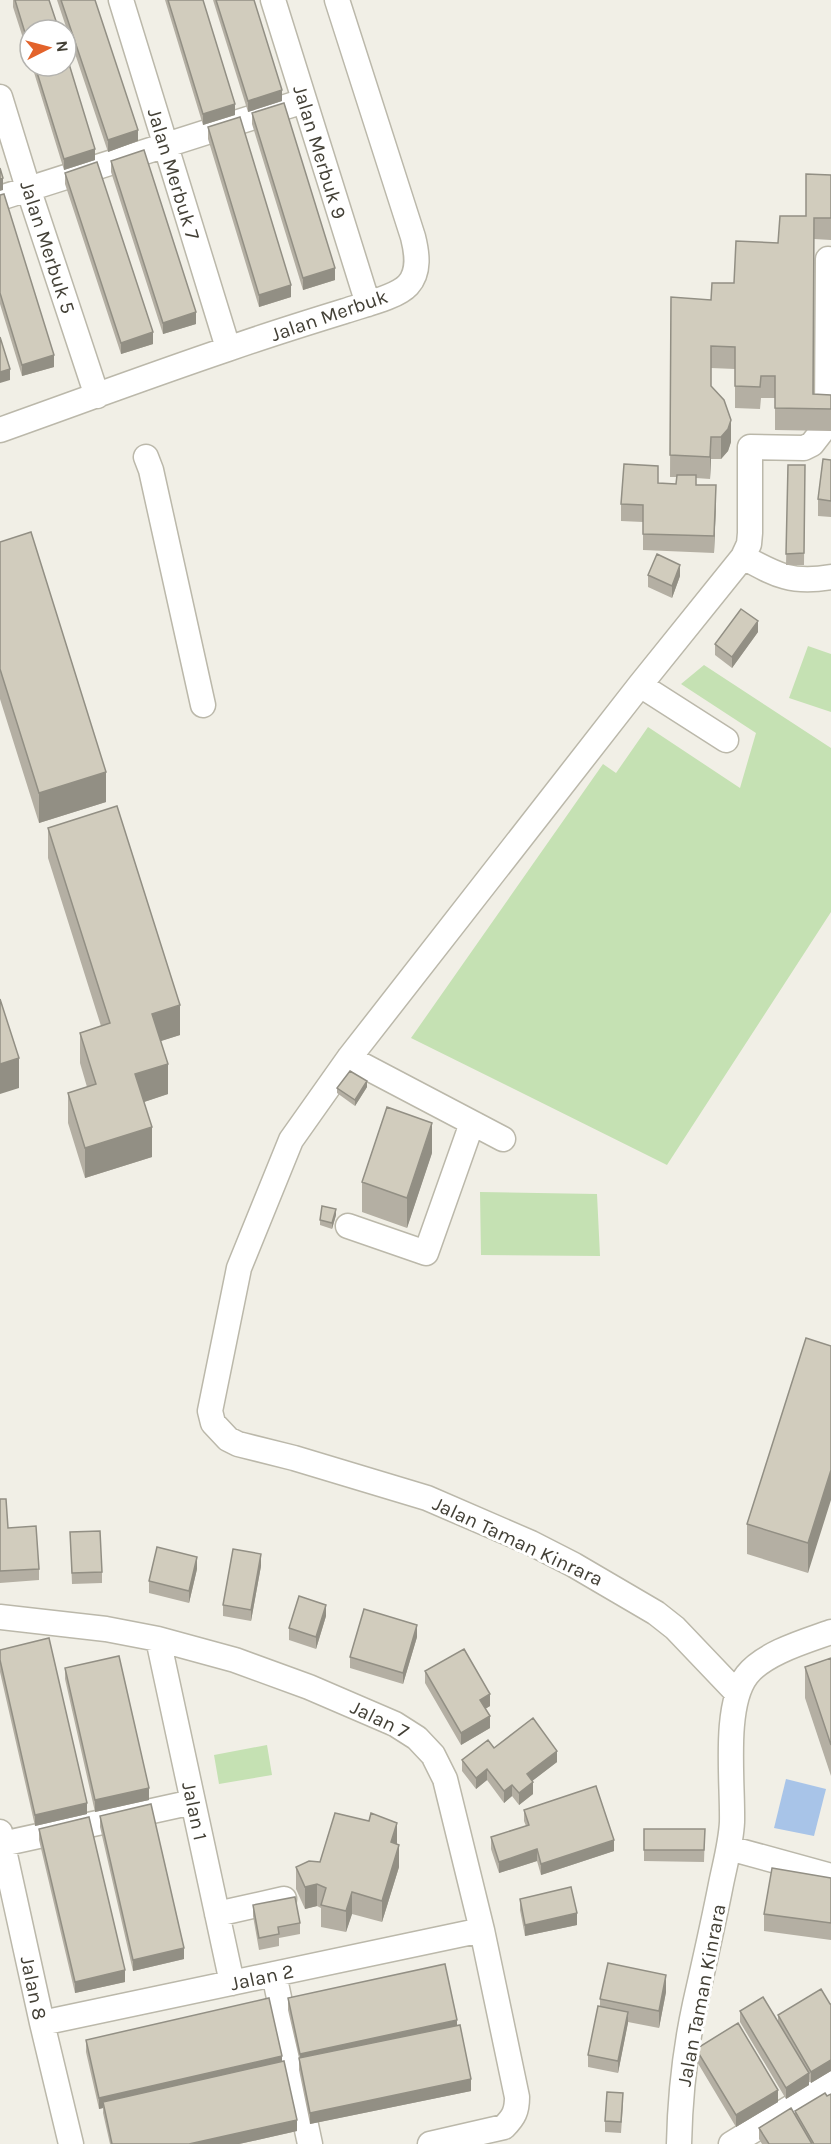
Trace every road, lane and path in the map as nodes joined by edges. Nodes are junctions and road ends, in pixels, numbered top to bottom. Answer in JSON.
{"nodes":[{"id":1,"x":121,"y":0,"type":"edge"},
{"id":2,"x":273,"y":0,"type":"edge"},
{"id":3,"x":337,"y":0,"type":"edge"},
{"id":4,"x":0,"y":97,"type":"edge"},
{"id":5,"x":304,"y":101,"type":"junction"},
{"id":6,"x":165,"y":146,"type":"junction"},
{"id":7,"x":28,"y":188,"type":"junction"},
{"id":8,"x":0,"y":198,"type":"edge"},
{"id":9,"x":828,"y":259,"type":"dead end"},
{"id":10,"x":368,"y":304,"type":"junction"},
{"id":11,"x":228,"y":348,"type":"junction"},
{"id":12,"x":97,"y":396,"type":"junction"},
{"id":13,"x":0,"y":430,"type":"edge"},
{"id":14,"x":146,"y":457,"type":"dead end"},
{"id":15,"x":743,"y":557,"type":"junction"},
{"id":16,"x":831,"y":577,"type":"edge"},
{"id":17,"x":640,"y":685,"type":"junction"},
{"id":18,"x":203,"y":705,"type":"dead end"},
{"id":19,"x":726,"y":740,"type":"dead end"},
{"id":20,"x":349,"y":1058,"type":"junction"},
{"id":21,"x":472,"y":1123,"type":"junction"},
{"id":22,"x":503,"y":1138,"type":"dead end"},
{"id":23,"x":348,"y":1226,"type":"dead end"},
{"id":24,"x":0,"y":1617,"type":"edge"},
{"id":25,"x":831,"y":1632,"type":"edge"},
{"id":26,"x":158,"y":1639,"type":"junction"},
{"id":27,"x":737,"y":1693,"type":"junction"},
{"id":28,"x":193,"y":1802,"type":"junction"},
{"id":29,"x":1,"y":1838,"type":"edge"},
{"id":30,"x":729,"y":1848,"type":"junction"},
{"id":31,"x":831,"y":1876,"type":"edge"},
{"id":32,"x":284,"y":1899,"type":"edge"},
{"id":33,"x":217,"y":1914,"type":"junction"},
{"id":34,"x":482,"y":1930,"type":"junction"},
{"id":35,"x":274,"y":1974,"type":"junction"},
{"id":36,"x":232,"y":1983,"type":"junction"},
{"id":37,"x":42,"y":2023,"type":"junction"},
{"id":38,"x":831,"y":2084,"type":"edge"},
{"id":39,"x":443,"y":2143,"type":"edge"},
{"id":40,"x":71,"y":2144,"type":"edge"},
{"id":41,"x":310,"y":2144,"type":"edge"},
{"id":42,"x":679,"y":2144,"type":"edge"},
{"id":43,"x":731,"y":2144,"type":"edge"}],
"edges":[{"from":1,"to":6,"type":"street","name":"Jalan Merbuk 7"},
{"from":2,"to":5,"type":"street","name":"Jalan Merbuk 9"},
{"from":3,"to":10,"type":"street","name":"Jalan Merbuk"},
{"from":4,"to":7,"type":"street","name":"Jalan Merbuk 5"},
{"from":5,"to":6,"type":"street"},
{"from":5,"to":10,"type":"street","name":"Jalan Merbuk 9"},
{"from":6,"to":7,"type":"street"},
{"from":6,"to":11,"type":"street","name":"Jalan Merbuk 7"},
{"from":7,"to":8,"type":"street"},
{"from":7,"to":12,"type":"street","name":"Jalan Merbuk 5"},
{"from":9,"to":15,"type":"street"},
{"from":10,"to":11,"type":"street","name":"Jalan Merbuk"},
{"from":11,"to":12,"type":"street","name":"Jalan Merbuk"},
{"from":12,"to":13,"type":"street","name":"Jalan Merbuk"},
{"from":14,"to":18,"type":"street"},
{"from":15,"to":16,"type":"street"},
{"from":15,"to":17,"type":"street","name":"Jalan Taman Kinrara"},
{"from":17,"to":19,"type":"street"},
{"from":17,"to":20,"type":"street","name":"Jalan Taman Kinrara"},
{"from":20,"to":21,"type":"street"},
{"from":20,"to":27,"type":"street","name":"Jalan Taman Kinrara"},
{"from":21,"to":22,"type":"street"},
{"from":21,"to":23,"type":"street"},
{"from":24,"to":26,"type":"street","name":"Jalan 7"},
{"from":25,"to":27,"type":"street"},
{"from":26,"to":28,"type":"street","name":"Jalan 1"},
{"from":26,"to":34,"type":"street","name":"Jalan 7"},
{"from":27,"to":30,"type":"street","name":"Jalan Taman Kinrara"},
{"from":28,"to":29,"type":"street"},
{"from":28,"to":33,"type":"street","name":"Jalan 1"},
{"from":29,"to":37,"type":"street","name":"Jalan 8"},
{"from":30,"to":31,"type":"street"},
{"from":30,"to":42,"type":"street","name":"Jalan Taman Kinrara"},
{"from":32,"to":33,"type":"street"},
{"from":33,"to":36,"type":"street","name":"Jalan 1"},
{"from":34,"to":35,"type":"street","name":"Jalan 2"},
{"from":34,"to":39,"type":"street","name":"Jalan 7"},
{"from":35,"to":36,"type":"street","name":"Jalan 2"},
{"from":35,"to":41,"type":"street"},
{"from":36,"to":37,"type":"street","name":"Jalan 2"},
{"from":37,"to":40,"type":"street","name":"Jalan 8"},
{"from":38,"to":43,"type":"street"}]}
